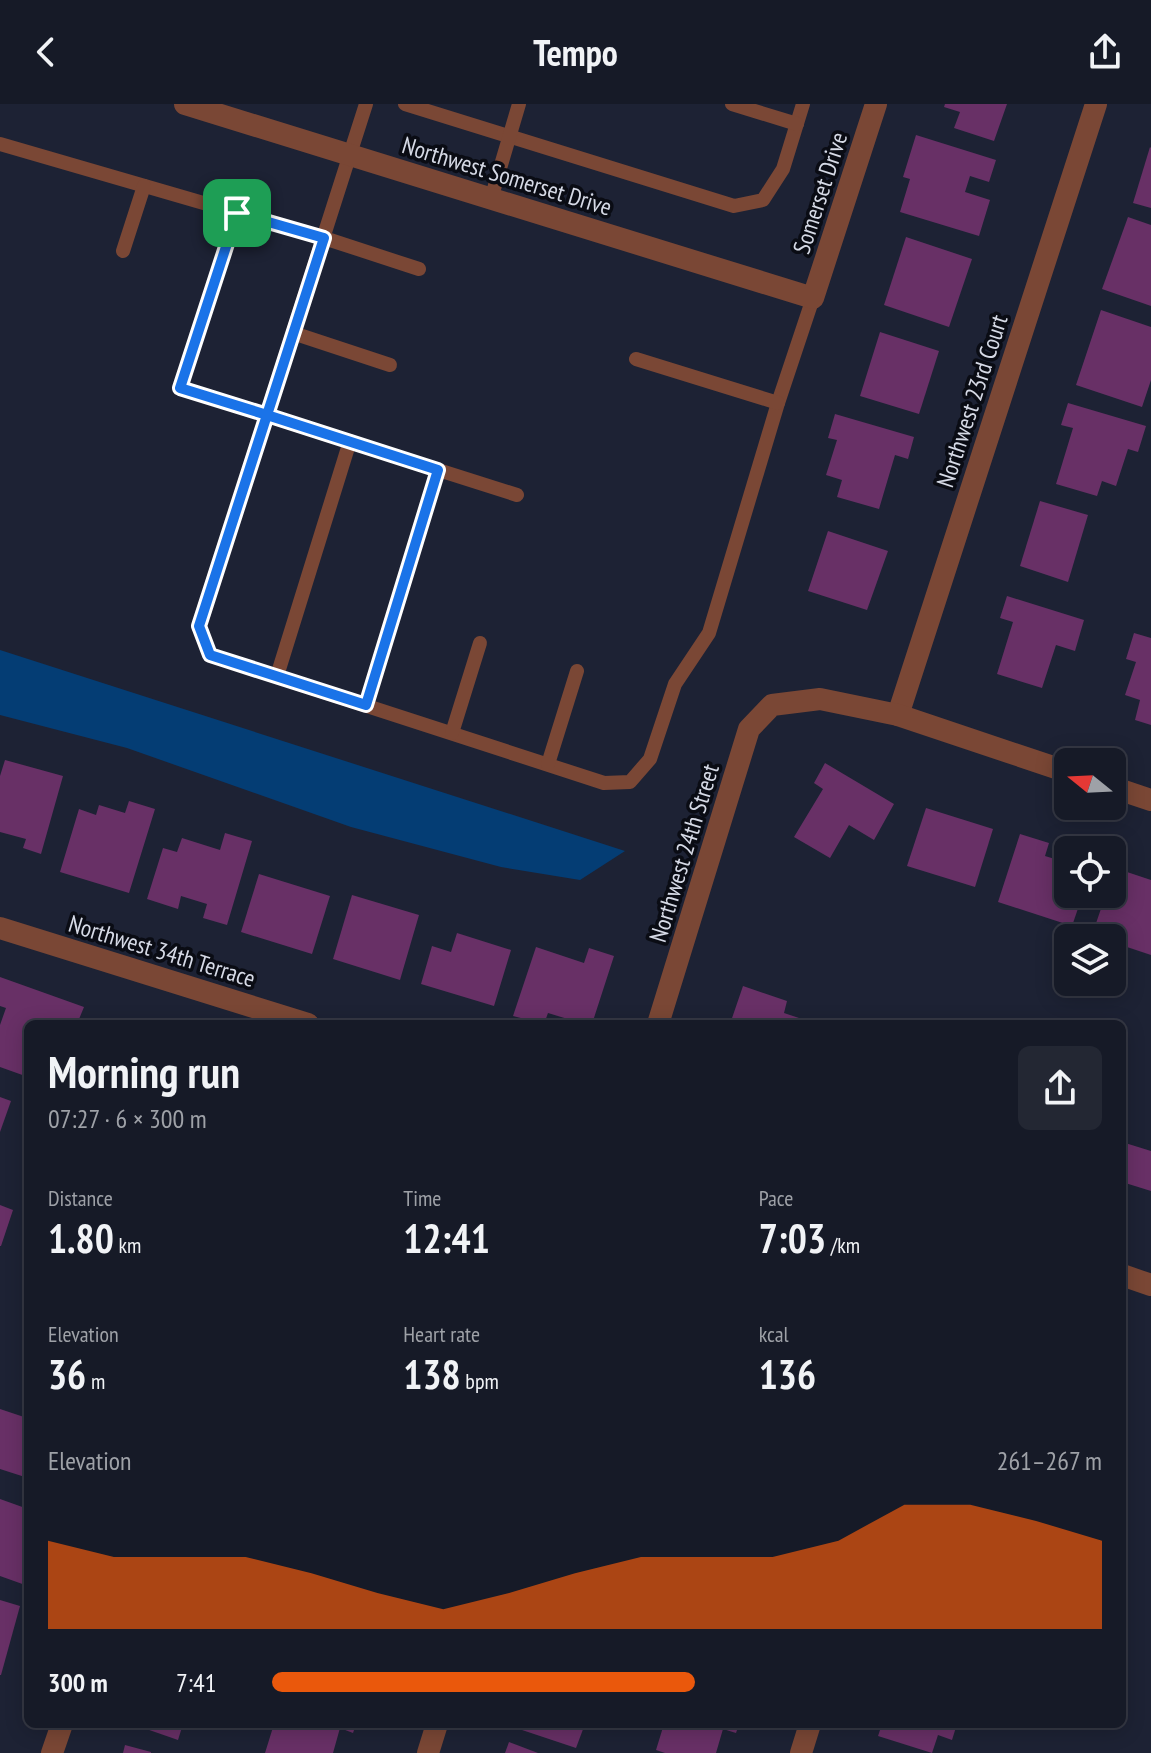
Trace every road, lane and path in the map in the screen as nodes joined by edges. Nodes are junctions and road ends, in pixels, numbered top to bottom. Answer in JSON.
{"nodes":[{"id":1,"x":185,"y":104,"type":"edge"},
{"id":2,"x":366,"y":104,"type":"edge"},
{"id":3,"x":405,"y":104,"type":"edge"},
{"id":4,"x":519,"y":104,"type":"edge"},
{"id":5,"x":732,"y":104,"type":"edge"},
{"id":6,"x":803,"y":104,"type":"edge"},
{"id":7,"x":876,"y":104,"type":"edge"},
{"id":8,"x":1096,"y":104,"type":"edge"},
{"id":9,"x":797,"y":124,"type":"junction"},
{"id":10,"x":510,"y":136,"type":"junction"},
{"id":11,"x":0,"y":144,"type":"edge"},
{"id":12,"x":351,"y":155,"type":"junction"},
{"id":13,"x":144,"y":186,"type":"junction"},
{"id":14,"x":491,"y":199,"type":"junction"},
{"id":15,"x":237,"y":213,"type":"junction"},
{"id":16,"x":324,"y":238,"type":"junction"},
{"id":17,"x":123,"y":251,"type":"dead end"},
{"id":18,"x":419,"y":269,"type":"dead end"},
{"id":19,"x":813,"y":298,"type":"junction"},
{"id":20,"x":293,"y":333,"type":"junction"},
{"id":21,"x":636,"y":359,"type":"dead end"},
{"id":22,"x":390,"y":365,"type":"dead end"},
{"id":23,"x":778,"y":403,"type":"junction"},
{"id":24,"x":267,"y":415,"type":"junction"},
{"id":25,"x":350,"y":441,"type":"junction"},
{"id":26,"x":438,"y":470,"type":"junction"},
{"id":27,"x":517,"y":495,"type":"dead end"},
{"id":28,"x":480,"y":643,"type":"dead end"},
{"id":29,"x":577,"y":671,"type":"dead end"},
{"id":30,"x":277,"y":676,"type":"junction"},
{"id":31,"x":366,"y":705,"type":"junction"},
{"id":32,"x":898,"y":715,"type":"junction"},
{"id":33,"x":452,"y":733,"type":"junction"},
{"id":34,"x":548,"y":764,"type":"junction"},
{"id":35,"x":1054,"y":767,"type":"edge"},
{"id":36,"x":1126,"y":792,"type":"edge"},
{"id":37,"x":1151,"y":800,"type":"edge"},
{"id":38,"x":0,"y":928,"type":"edge"},
{"id":39,"x":289,"y":1020,"type":"edge"},
{"id":40,"x":659,"y":1020,"type":"edge"},
{"id":41,"x":1126,"y":1276,"type":"edge"},
{"id":42,"x":1151,"y":1285,"type":"edge"},
{"id":43,"x":61,"y":1728,"type":"edge"},
{"id":44,"x":436,"y":1728,"type":"edge"},
{"id":45,"x":809,"y":1728,"type":"edge"},
{"id":46,"x":52,"y":1753,"type":"edge"},
{"id":47,"x":428,"y":1753,"type":"edge"},
{"id":48,"x":801,"y":1753,"type":"edge"}],
"edges":[{"from":1,"to":12,"type":"street","name":"Northwest Somerset Drive"},
{"from":2,"to":12,"type":"lane"},
{"from":3,"to":10,"type":"lane"},
{"from":4,"to":10,"type":"lane"},
{"from":5,"to":9,"type":"lane"},
{"from":6,"to":9,"type":"lane"},
{"from":7,"to":19,"type":"street","name":"Somerset Drive"},
{"from":8,"to":32,"type":"street","name":"Northwest 23rd Court"},
{"from":9,"to":10,"type":"lane"},
{"from":10,"to":14,"type":"lane"},
{"from":11,"to":13,"type":"lane"},
{"from":12,"to":14,"type":"street","name":"Northwest Somerset Drive"},
{"from":12,"to":16,"type":"lane"},
{"from":13,"to":15,"type":"lane"},
{"from":13,"to":17,"type":"lane"},
{"from":14,"to":19,"type":"street","name":"Northwest Somerset Drive"},
{"from":15,"to":16,"type":"lane"},
{"from":15,"to":24,"type":"lane"},
{"from":16,"to":18,"type":"lane"},
{"from":16,"to":20,"type":"lane"},
{"from":19,"to":23,"type":"lane"},
{"from":20,"to":22,"type":"lane"},
{"from":20,"to":24,"type":"lane"},
{"from":21,"to":23,"type":"lane"},
{"from":23,"to":34,"type":"lane"},
{"from":24,"to":25,"type":"lane"},
{"from":24,"to":30,"type":"lane"},
{"from":25,"to":26,"type":"lane"},
{"from":25,"to":30,"type":"lane"},
{"from":26,"to":27,"type":"lane"},
{"from":26,"to":31,"type":"lane"},
{"from":28,"to":33,"type":"lane"},
{"from":29,"to":34,"type":"lane"},
{"from":30,"to":31,"type":"lane"},
{"from":31,"to":33,"type":"lane"},
{"from":32,"to":35,"type":"street"},
{"from":32,"to":40,"type":"street","name":"Northwest 24th Street"},
{"from":33,"to":34,"type":"lane"},
{"from":36,"to":37,"type":"street"},
{"from":38,"to":39,"type":"street","name":"Northwest 34th Terrace"},
{"from":41,"to":42,"type":"street"},
{"from":43,"to":46,"type":"street"},
{"from":44,"to":47,"type":"street"},
{"from":45,"to":48,"type":"street"}]}
